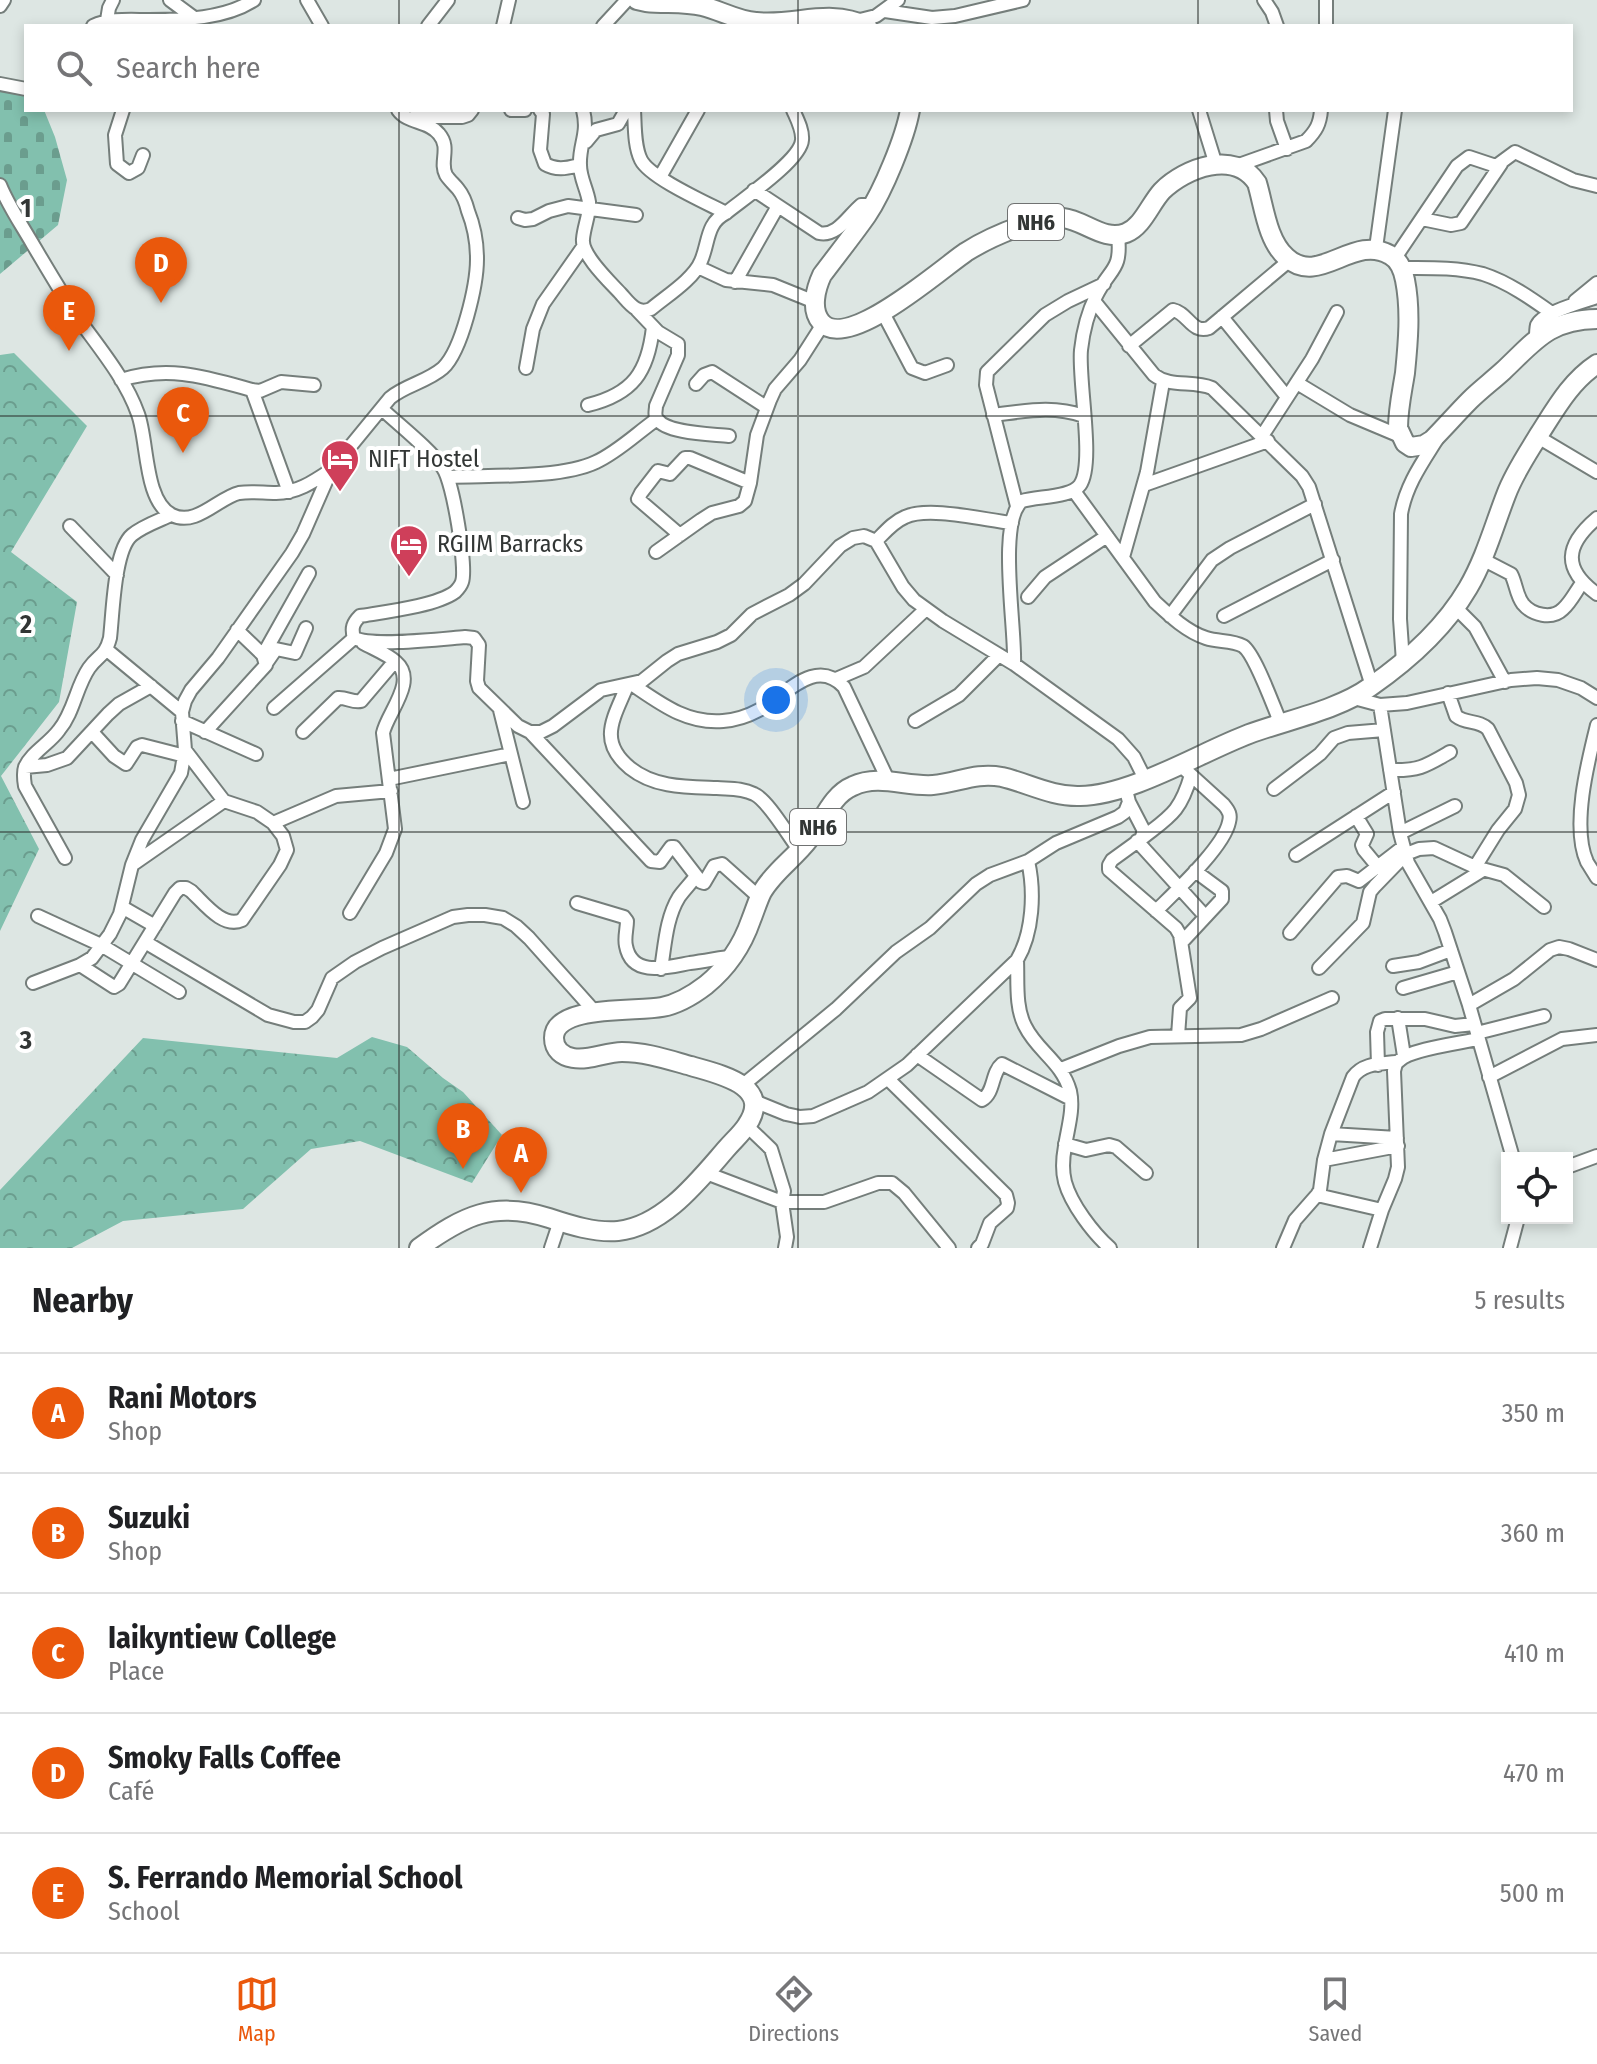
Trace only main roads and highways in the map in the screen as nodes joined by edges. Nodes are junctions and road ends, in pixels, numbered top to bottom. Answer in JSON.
{"nodes":[{"id":1,"x":637,"y":0,"type":"edge"},
{"id":2,"x":753,"y":24,"type":"edge"},
{"id":3,"x":862,"y":24,"type":"edge"},
{"id":4,"x":910,"y":112,"type":"edge"},
{"id":5,"x":1597,"y":319,"type":"edge"},
{"id":6,"x":1597,"y":364,"type":"edge"},
{"id":7,"x":419,"y":1248,"type":"edge"}],
"edges":[{"from":1,"to":2,"type":"highway"},
{"from":2,"to":3,"type":"highway"},
{"from":4,"to":5,"type":"highway","number":"NH6"},
{"from":6,"to":7,"type":"highway","number":"NH6"}]}
